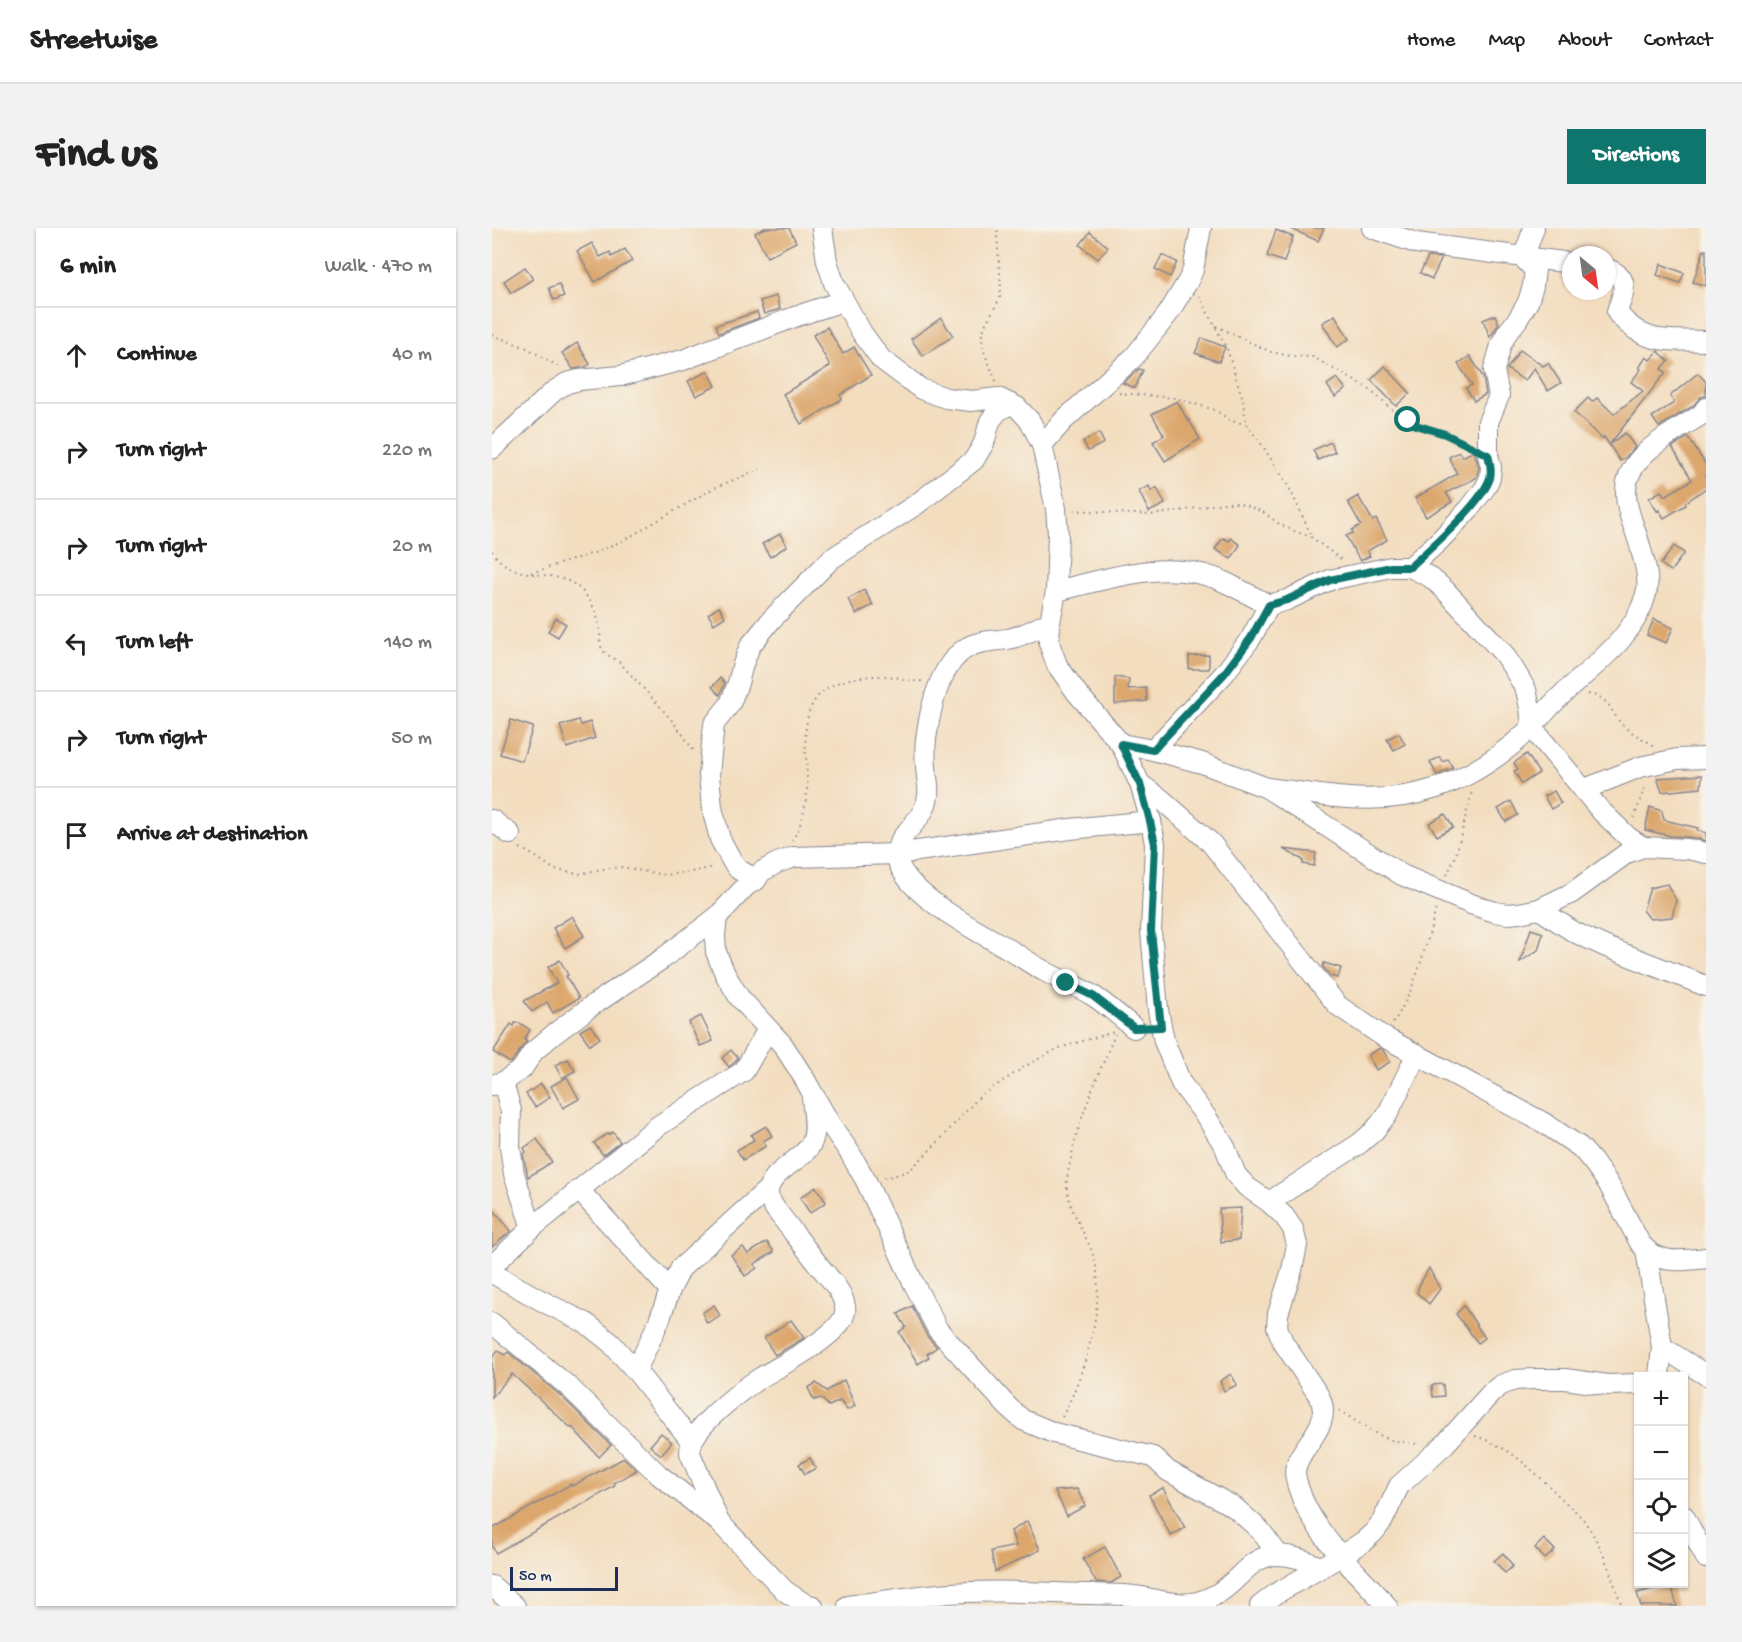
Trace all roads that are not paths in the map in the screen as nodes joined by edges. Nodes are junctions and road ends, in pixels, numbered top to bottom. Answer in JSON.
{"nodes":[{"id":1,"x":822,"y":228,"type":"edge"},
{"id":2,"x":1201,"y":228,"type":"edge"},
{"id":3,"x":1372,"y":228,"type":"edge"},
{"id":4,"x":1534,"y":228,"type":"edge"},
{"id":5,"x":1523,"y":258,"type":"junction"},
{"id":6,"x":1562,"y":262,"type":"edge"},
{"id":7,"x":1616,"y":274,"type":"edge"},
{"id":8,"x":843,"y":301,"type":"junction"},
{"id":9,"x":1706,"y":341,"type":"edge"},
{"id":10,"x":1010,"y":404,"type":"junction"},
{"id":11,"x":1706,"y":408,"type":"edge"},
{"id":12,"x":1042,"y":445,"type":"junction"},
{"id":13,"x":492,"y":449,"type":"edge"},
{"id":14,"x":1410,"y":567,"type":"junction"},
{"id":15,"x":1056,"y":591,"type":"junction"},
{"id":16,"x":1269,"y":605,"type":"junction"},
{"id":17,"x":1050,"y":622,"type":"junction"},
{"id":18,"x":1532,"y":726,"type":"junction"},
{"id":19,"x":1121,"y":744,"type":"junction"},
{"id":20,"x":1153,"y":750,"type":"junction"},
{"id":21,"x":1706,"y":758,"type":"edge"},
{"id":22,"x":1140,"y":784,"type":"junction"},
{"id":23,"x":1267,"y":788,"type":"junction"},
{"id":24,"x":1585,"y":789,"type":"junction"},
{"id":25,"x":492,"y":820,"type":"edge"},
{"id":26,"x":1150,"y":821,"type":"junction"},
{"id":27,"x":510,"y":834,"type":"road end"},
{"id":28,"x":1635,"y":842,"type":"junction"},
{"id":29,"x":1706,"y":853,"type":"edge"},
{"id":30,"x":897,"y":854,"type":"junction"},
{"id":31,"x":756,"y":880,"type":"junction"},
{"id":32,"x":1539,"y":909,"type":"junction"},
{"id":33,"x":717,"y":917,"type":"junction"},
{"id":34,"x":1706,"y":986,"type":"edge"},
{"id":35,"x":1134,"y":1028,"type":"dead end"},
{"id":36,"x":768,"y":1029,"type":"junction"},
{"id":37,"x":1417,"y":1054,"type":"junction"},
{"id":38,"x":497,"y":1083,"type":"edge"},
{"id":39,"x":811,"y":1091,"type":"junction"},
{"id":40,"x":768,"y":1189,"type":"junction"},
{"id":41,"x":579,"y":1190,"type":"junction"},
{"id":42,"x":1269,"y":1202,"type":"junction"},
{"id":43,"x":532,"y":1228,"type":"junction"},
{"id":44,"x":1646,"y":1250,"type":"junction"},
{"id":45,"x":1706,"y":1258,"type":"edge"},
{"id":46,"x":492,"y":1266,"type":"edge"},
{"id":47,"x":492,"y":1273,"type":"edge"},
{"id":48,"x":670,"y":1290,"type":"junction"},
{"id":49,"x":492,"y":1323,"type":"edge"},
{"id":50,"x":1662,"y":1347,"type":"junction"},
{"id":51,"x":636,"y":1371,"type":"junction"},
{"id":52,"x":1660,"y":1372,"type":"edge"},
{"id":53,"x":1706,"y":1375,"type":"edge"},
{"id":54,"x":1634,"y":1384,"type":"edge"},
{"id":55,"x":691,"y":1442,"type":"junction"},
{"id":56,"x":719,"y":1522,"type":"junction"},
{"id":57,"x":1688,"y":1525,"type":"edge"},
{"id":58,"x":1278,"y":1554,"type":"junction"},
{"id":59,"x":1341,"y":1556,"type":"junction"},
{"id":60,"x":1706,"y":1558,"type":"edge"},
{"id":61,"x":1320,"y":1567,"type":"junction"},
{"id":62,"x":492,"y":1586,"type":"edge"},
{"id":63,"x":515,"y":1606,"type":"edge"},
{"id":64,"x":807,"y":1606,"type":"edge"},
{"id":65,"x":848,"y":1606,"type":"edge"},
{"id":66,"x":1260,"y":1606,"type":"edge"},
{"id":67,"x":1388,"y":1606,"type":"edge"}],
"edges":[{"from":1,"to":8,"type":"street"},
{"from":2,"to":12,"type":"street"},
{"from":3,"to":5,"type":"street"},
{"from":4,"to":5,"type":"street"},
{"from":5,"to":6,"type":"street"},
{"from":5,"to":14,"type":"street"},
{"from":7,"to":9,"type":"street"},
{"from":8,"to":10,"type":"street"},
{"from":8,"to":13,"type":"street"},
{"from":10,"to":12,"type":"street"},
{"from":10,"to":31,"type":"street"},
{"from":11,"to":18,"type":"street"},
{"from":12,"to":15,"type":"street"},
{"from":14,"to":16,"type":"street"},
{"from":14,"to":18,"type":"street"},
{"from":15,"to":16,"type":"street"},
{"from":15,"to":17,"type":"street"},
{"from":16,"to":20,"type":"street"},
{"from":17,"to":19,"type":"street"},
{"from":17,"to":30,"type":"street"},
{"from":18,"to":23,"type":"street"},
{"from":18,"to":24,"type":"street"},
{"from":19,"to":20,"type":"street"},
{"from":19,"to":22,"type":"street"},
{"from":20,"to":23,"type":"street"},
{"from":21,"to":24,"type":"street"},
{"from":22,"to":26,"type":"street"},
{"from":22,"to":37,"type":"street"},
{"from":23,"to":32,"type":"street"},
{"from":24,"to":28,"type":"street"},
{"from":25,"to":27,"type":"street"},
{"from":26,"to":30,"type":"street"},
{"from":26,"to":42,"type":"street"},
{"from":28,"to":29,"type":"street"},
{"from":28,"to":32,"type":"street"},
{"from":30,"to":31,"type":"street"},
{"from":30,"to":35,"type":"street"},
{"from":31,"to":33,"type":"street"},
{"from":32,"to":34,"type":"street"},
{"from":33,"to":36,"type":"street"},
{"from":33,"to":38,"type":"street"},
{"from":36,"to":39,"type":"street"},
{"from":36,"to":41,"type":"street"},
{"from":37,"to":42,"type":"street"},
{"from":37,"to":44,"type":"street"},
{"from":38,"to":43,"type":"street"},
{"from":39,"to":40,"type":"street"},
{"from":39,"to":58,"type":"street"},
{"from":40,"to":48,"type":"street"},
{"from":40,"to":55,"type":"street"},
{"from":41,"to":43,"type":"street"},
{"from":41,"to":48,"type":"street"},
{"from":42,"to":59,"type":"street"},
{"from":43,"to":46,"type":"street"},
{"from":44,"to":45,"type":"street"},
{"from":44,"to":50,"type":"street"},
{"from":47,"to":51,"type":"street"},
{"from":48,"to":51,"type":"street"},
{"from":49,"to":56,"type":"street"},
{"from":50,"to":52,"type":"street"},
{"from":50,"to":53,"type":"street"},
{"from":51,"to":55,"type":"street"},
{"from":54,"to":59,"type":"street"},
{"from":55,"to":56,"type":"street"},
{"from":56,"to":64,"type":"street"},
{"from":57,"to":60,"type":"street"},
{"from":58,"to":61,"type":"street"},
{"from":58,"to":65,"type":"street"},
{"from":59,"to":61,"type":"street"},
{"from":59,"to":67,"type":"street"},
{"from":61,"to":66,"type":"street"},
{"from":62,"to":63,"type":"street"}]}
